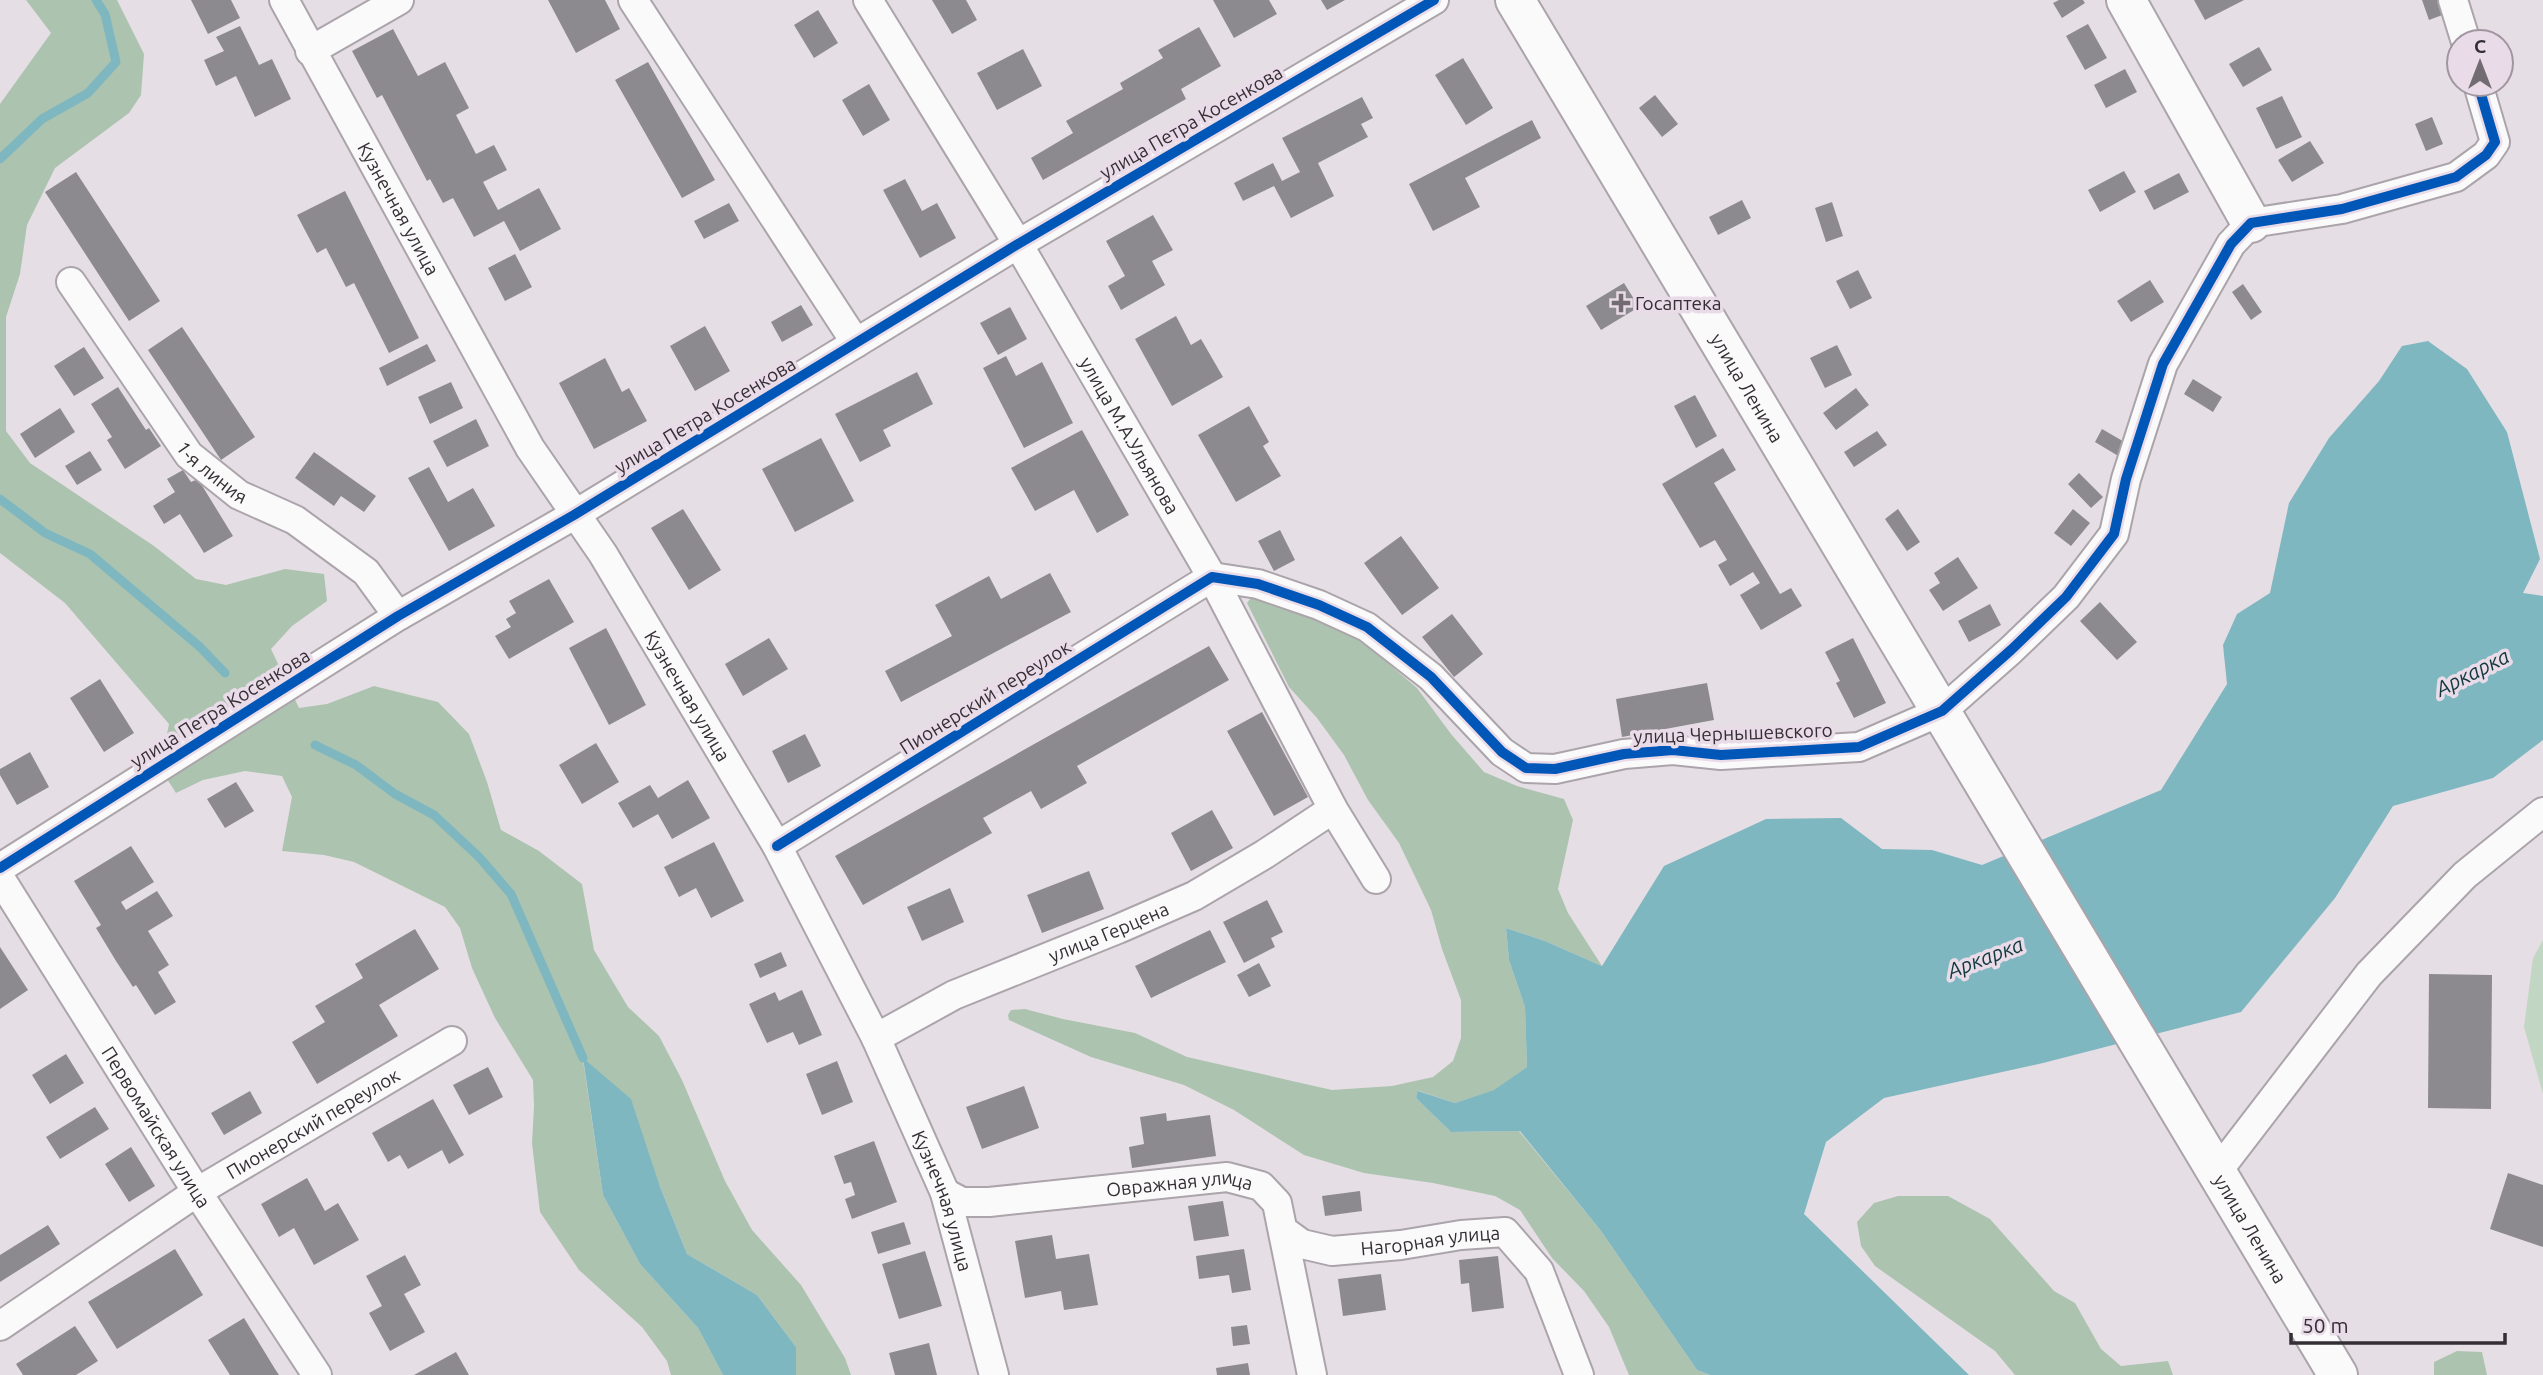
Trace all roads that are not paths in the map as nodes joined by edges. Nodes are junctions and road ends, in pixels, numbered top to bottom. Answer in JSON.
{"nodes":[{"id":1,"x":284,"y":0,"type":"edge"},
{"id":2,"x":399,"y":0,"type":"edge"},
{"id":3,"x":634,"y":0,"type":"edge"},
{"id":4,"x":867,"y":0,"type":"edge"},
{"id":5,"x":1434,"y":0,"type":"edge"},
{"id":6,"x":1515,"y":0,"type":"edge"},
{"id":7,"x":2126,"y":0,"type":"edge"},
{"id":8,"x":2454,"y":0,"type":"edge"},
{"id":9,"x":2462,"y":28,"type":"edge"},
{"id":10,"x":310,"y":51,"type":"junction"},
{"id":11,"x":2482,"y":98,"type":"edge"},
{"id":12,"x":2251,"y":223,"type":"junction"},
{"id":13,"x":1018,"y":244,"type":"junction"},
{"id":14,"x":71,"y":282,"type":"dead end"},
{"id":15,"x":856,"y":343,"type":"junction"},
{"id":16,"x":574,"y":515,"type":"junction"},
{"id":17,"x":1212,"y":577,"type":"junction"},
{"id":18,"x":398,"y":616,"type":"junction"},
{"id":19,"x":1942,"y":711,"type":"junction"},
{"id":20,"x":1333,"y":809,"type":"junction"},
{"id":21,"x":2543,"y":812,"type":"edge"},
{"id":22,"x":777,"y":846,"type":"junction"},
{"id":23,"x":0,"y":868,"type":"edge"},
{"id":24,"x":0,"y":878,"type":"edge"},
{"id":25,"x":1376,"y":879,"type":"dead end"},
{"id":26,"x":876,"y":1038,"type":"junction"},
{"id":27,"x":452,"y":1041,"type":"dead end"},
{"id":28,"x":2217,"y":1172,"type":"junction"},
{"id":29,"x":197,"y":1192,"type":"junction"},
{"id":30,"x":945,"y":1193,"type":"junction"},
{"id":31,"x":1284,"y":1231,"type":"junction"},
{"id":32,"x":0,"y":1326,"type":"edge"},
{"id":33,"x":317,"y":1375,"type":"edge"},
{"id":34,"x":994,"y":1375,"type":"edge"},
{"id":35,"x":1311,"y":1375,"type":"edge"},
{"id":36,"x":1579,"y":1375,"type":"edge"},
{"id":37,"x":2338,"y":1375,"type":"edge"}],
"edges":[{"from":1,"to":10,"type":"street","name":"Кузнечная улица"},
{"from":2,"to":10,"type":"street"},
{"from":3,"to":15,"type":"street"},
{"from":4,"to":13,"type":"street","name":"улица М.А.Ульянова"},
{"from":5,"to":13,"type":"street","name":"улица Петра Косенкова"},
{"from":6,"to":19,"type":"main road","name":"улица Ленина"},
{"from":7,"to":12,"type":"main road"},
{"from":8,"to":9,"type":"street"},
{"from":10,"to":16,"type":"street","name":"Кузнечная улица"},
{"from":11,"to":12,"type":"street"},
{"from":12,"to":19,"type":"street","name":"улица Чернышевского"},
{"from":13,"to":15,"type":"street","name":"улица Петра Косенкова"},
{"from":13,"to":17,"type":"street","name":"улица М.А.Ульянова"},
{"from":14,"to":18,"type":"street","name":"1-я линия"},
{"from":15,"to":16,"type":"street","name":"улица Петра Косенкова"},
{"from":16,"to":18,"type":"street","name":"улица Петра Косенкова"},
{"from":16,"to":22,"type":"street","name":"Кузнечная улица"},
{"from":17,"to":19,"type":"street","name":"улица Чернышевского"},
{"from":17,"to":20,"type":"street","name":"улица М.А.Ульянова"},
{"from":17,"to":22,"type":"street","name":"Пионерский переулок"},
{"from":18,"to":23,"type":"street","name":"улица Петра Косенкова"},
{"from":19,"to":28,"type":"main road","name":"улица Ленина"},
{"from":20,"to":25,"type":"street","name":"улица М.А.Ульянова"},
{"from":20,"to":26,"type":"street","name":"улица Герцена"},
{"from":21,"to":28,"type":"street"},
{"from":22,"to":26,"type":"street","name":"Кузнечная улица"},
{"from":24,"to":29,"type":"street","name":"Первомайская улица"},
{"from":26,"to":30,"type":"street","name":"Кузнечная улица"},
{"from":27,"to":29,"type":"street","name":"Пионерский переулок"},
{"from":28,"to":37,"type":"main road","name":"улица Ленина"},
{"from":29,"to":32,"type":"street","name":"Пионерский переулок"},
{"from":29,"to":33,"type":"street","name":"Первомайская улица"},
{"from":30,"to":31,"type":"street","name":"Овражная улица"},
{"from":30,"to":34,"type":"street","name":"Кузнечная улица"},
{"from":31,"to":35,"type":"street","name":"Овражная улица"},
{"from":31,"to":36,"type":"street","name":"Нагорная улица"}]}
